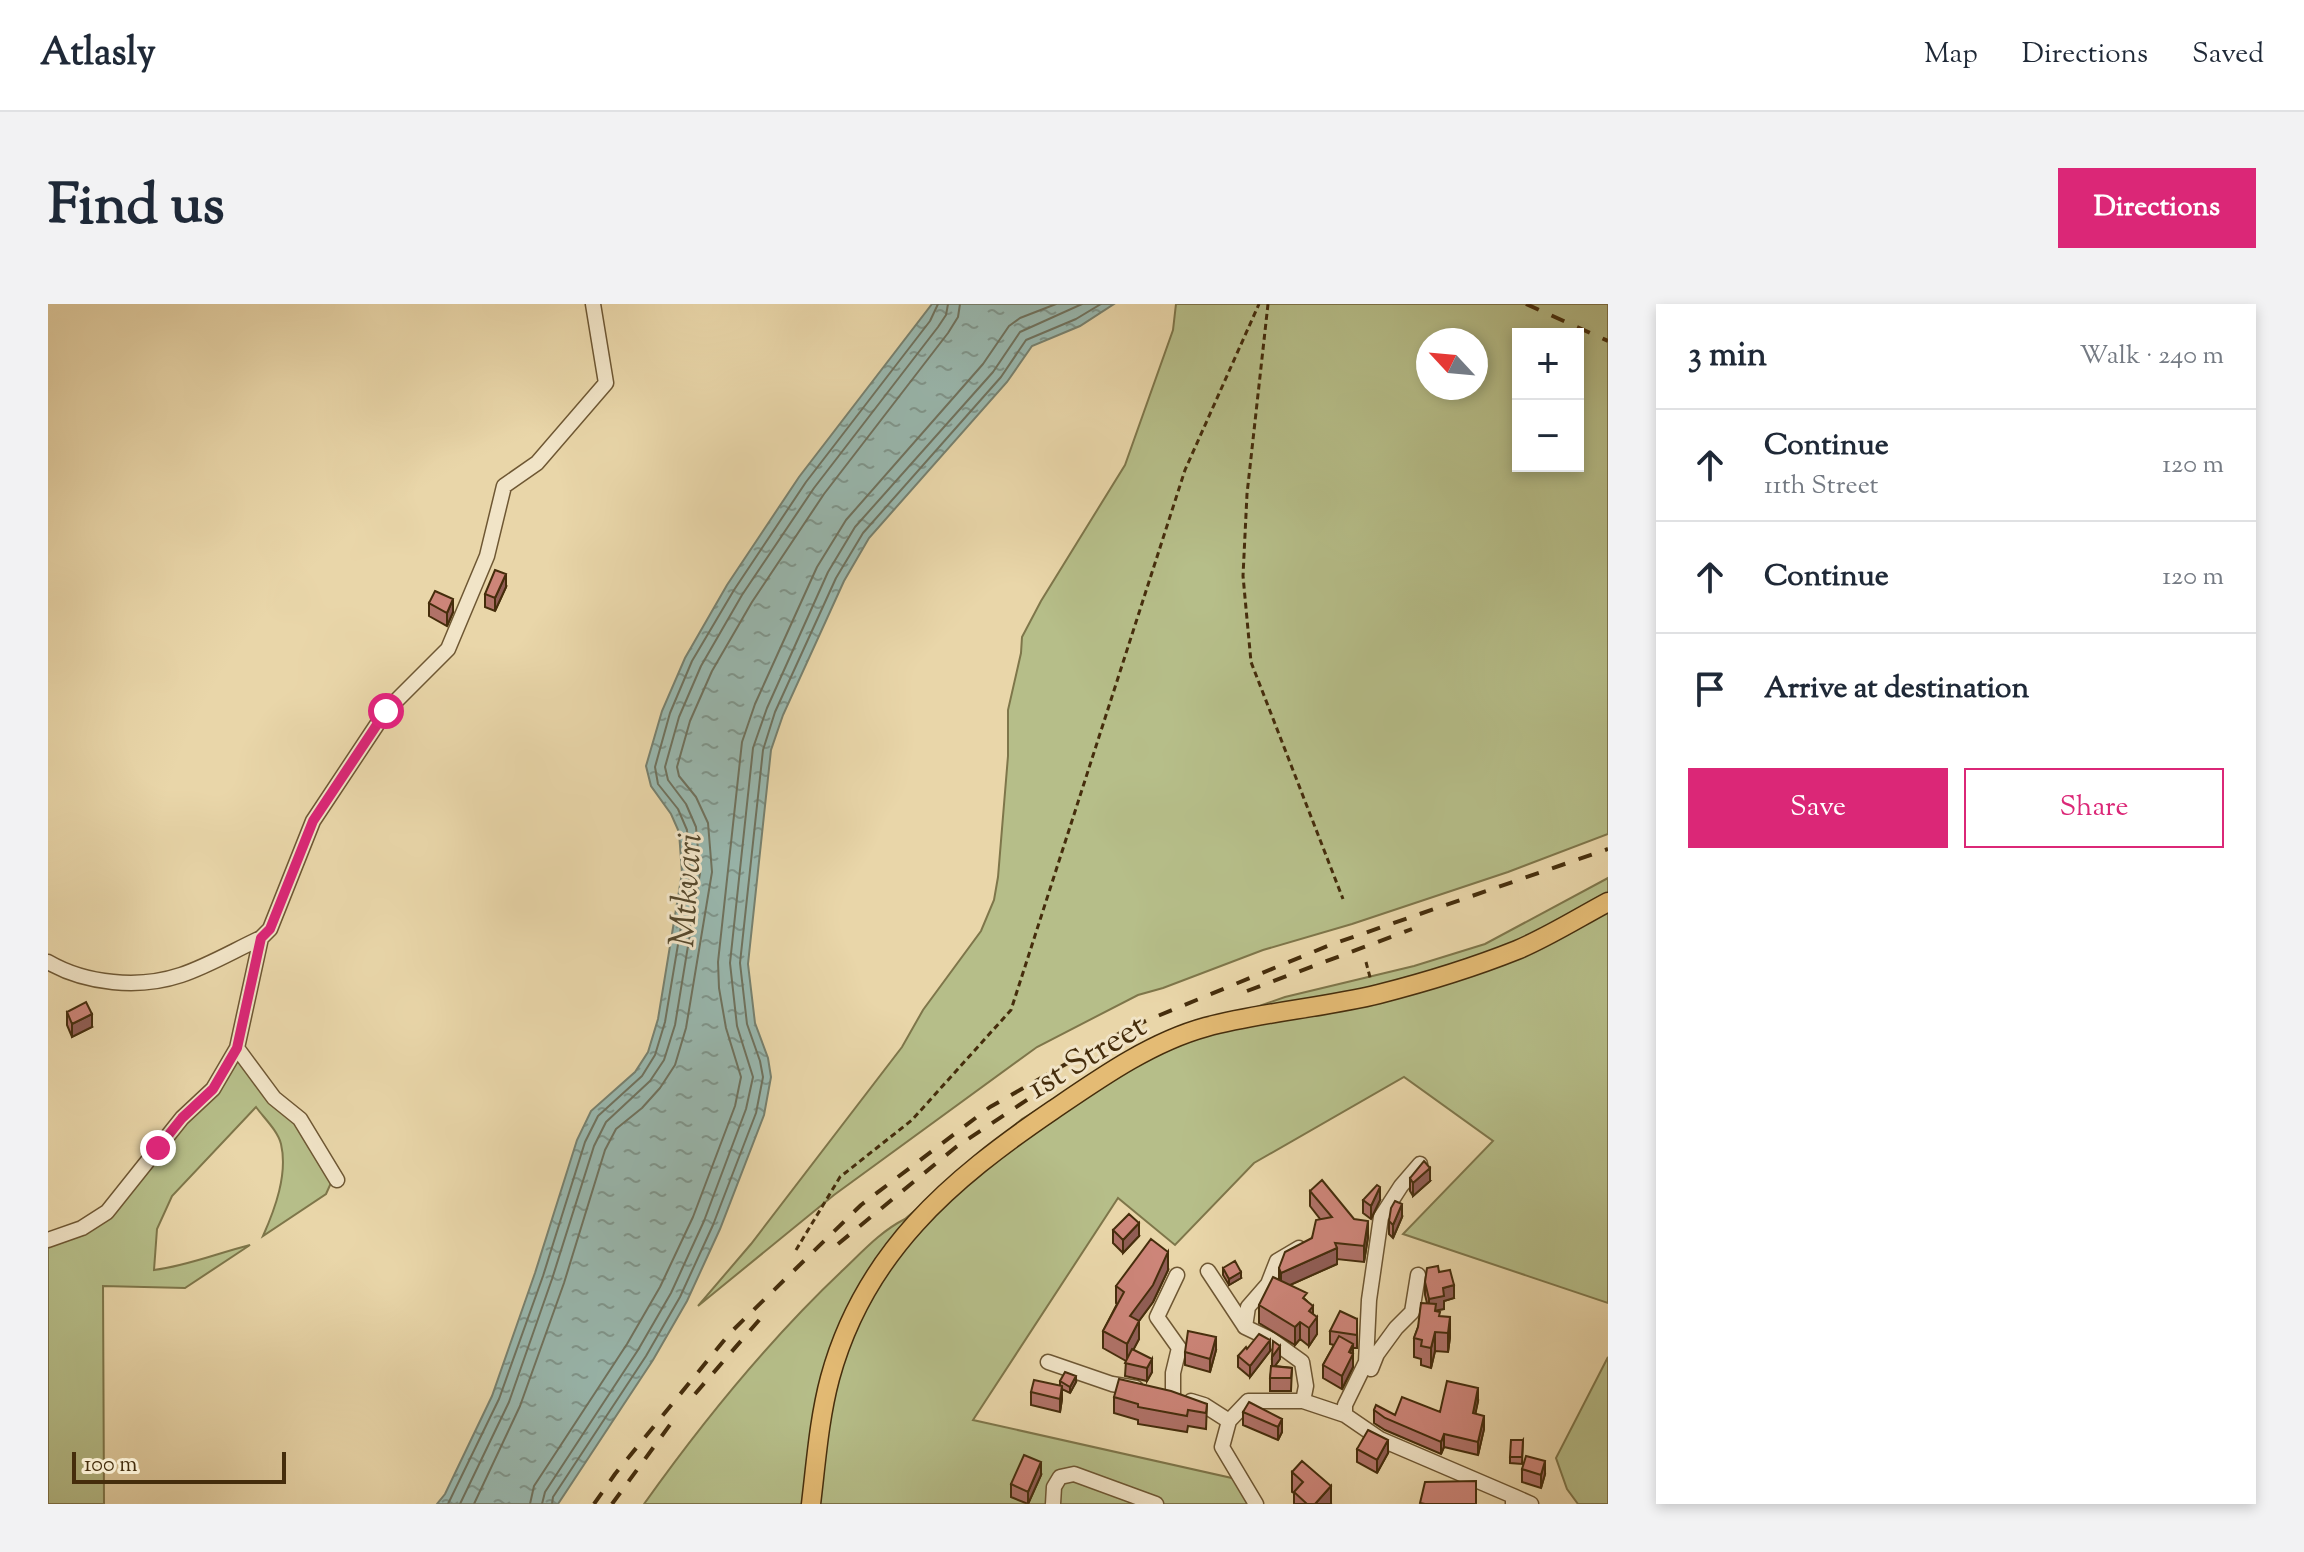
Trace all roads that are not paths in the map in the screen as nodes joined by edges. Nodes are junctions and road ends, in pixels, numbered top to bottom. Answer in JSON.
{"nodes":[{"id":1,"x":593,"y":304,"type":"edge"},
{"id":2,"x":1608,"y":902,"type":"edge"},
{"id":3,"x":266,"y":934,"type":"junction"},
{"id":4,"x":48,"y":962,"type":"edge"},
{"id":5,"x":237,"y":1048,"type":"junction"},
{"id":6,"x":1420,"y":1164,"type":"edge"},
{"id":7,"x":337,"y":1180,"type":"dead end"},
{"id":8,"x":48,"y":1240,"type":"edge"},
{"id":9,"x":1300,"y":1247,"type":"edge"},
{"id":10,"x":1208,"y":1271,"type":"dead end"},
{"id":11,"x":1177,"y":1275,"type":"dead end"},
{"id":12,"x":1418,"y":1275,"type":"dead end"},
{"id":13,"x":1245,"y":1327,"type":"junction"},
{"id":14,"x":1048,"y":1362,"type":"dead end"},
{"id":15,"x":1173,"y":1396,"type":"junction"},
{"id":16,"x":1303,"y":1401,"type":"junction"},
{"id":17,"x":1345,"y":1410,"type":"junction"},
{"id":18,"x":1229,"y":1421,"type":"junction"},
{"id":19,"x":1513,"y":1500,"type":"edge"},
{"id":20,"x":811,"y":1504,"type":"edge"},
{"id":21,"x":1053,"y":1504,"type":"edge"},
{"id":22,"x":1156,"y":1504,"type":"edge"},
{"id":23,"x":1256,"y":1504,"type":"edge"},
{"id":24,"x":1531,"y":1504,"type":"edge"}],
"edges":[{"from":1,"to":3,"type":"street"},
{"from":2,"to":20,"type":"main road","name":"1st Street"},
{"from":3,"to":4,"type":"street"},
{"from":3,"to":5,"type":"street"},
{"from":5,"to":7,"type":"street"},
{"from":5,"to":8,"type":"street"},
{"from":6,"to":17,"type":"street"},
{"from":9,"to":13,"type":"street"},
{"from":10,"to":13,"type":"street"},
{"from":11,"to":15,"type":"street"},
{"from":12,"to":17,"type":"street"},
{"from":13,"to":16,"type":"street"},
{"from":14,"to":15,"type":"street"},
{"from":15,"to":18,"type":"street"},
{"from":16,"to":17,"type":"street"},
{"from":16,"to":18,"type":"street"},
{"from":17,"to":19,"type":"street"},
{"from":18,"to":23,"type":"street"},
{"from":19,"to":24,"type":"street"},
{"from":21,"to":22,"type":"street"}]}
